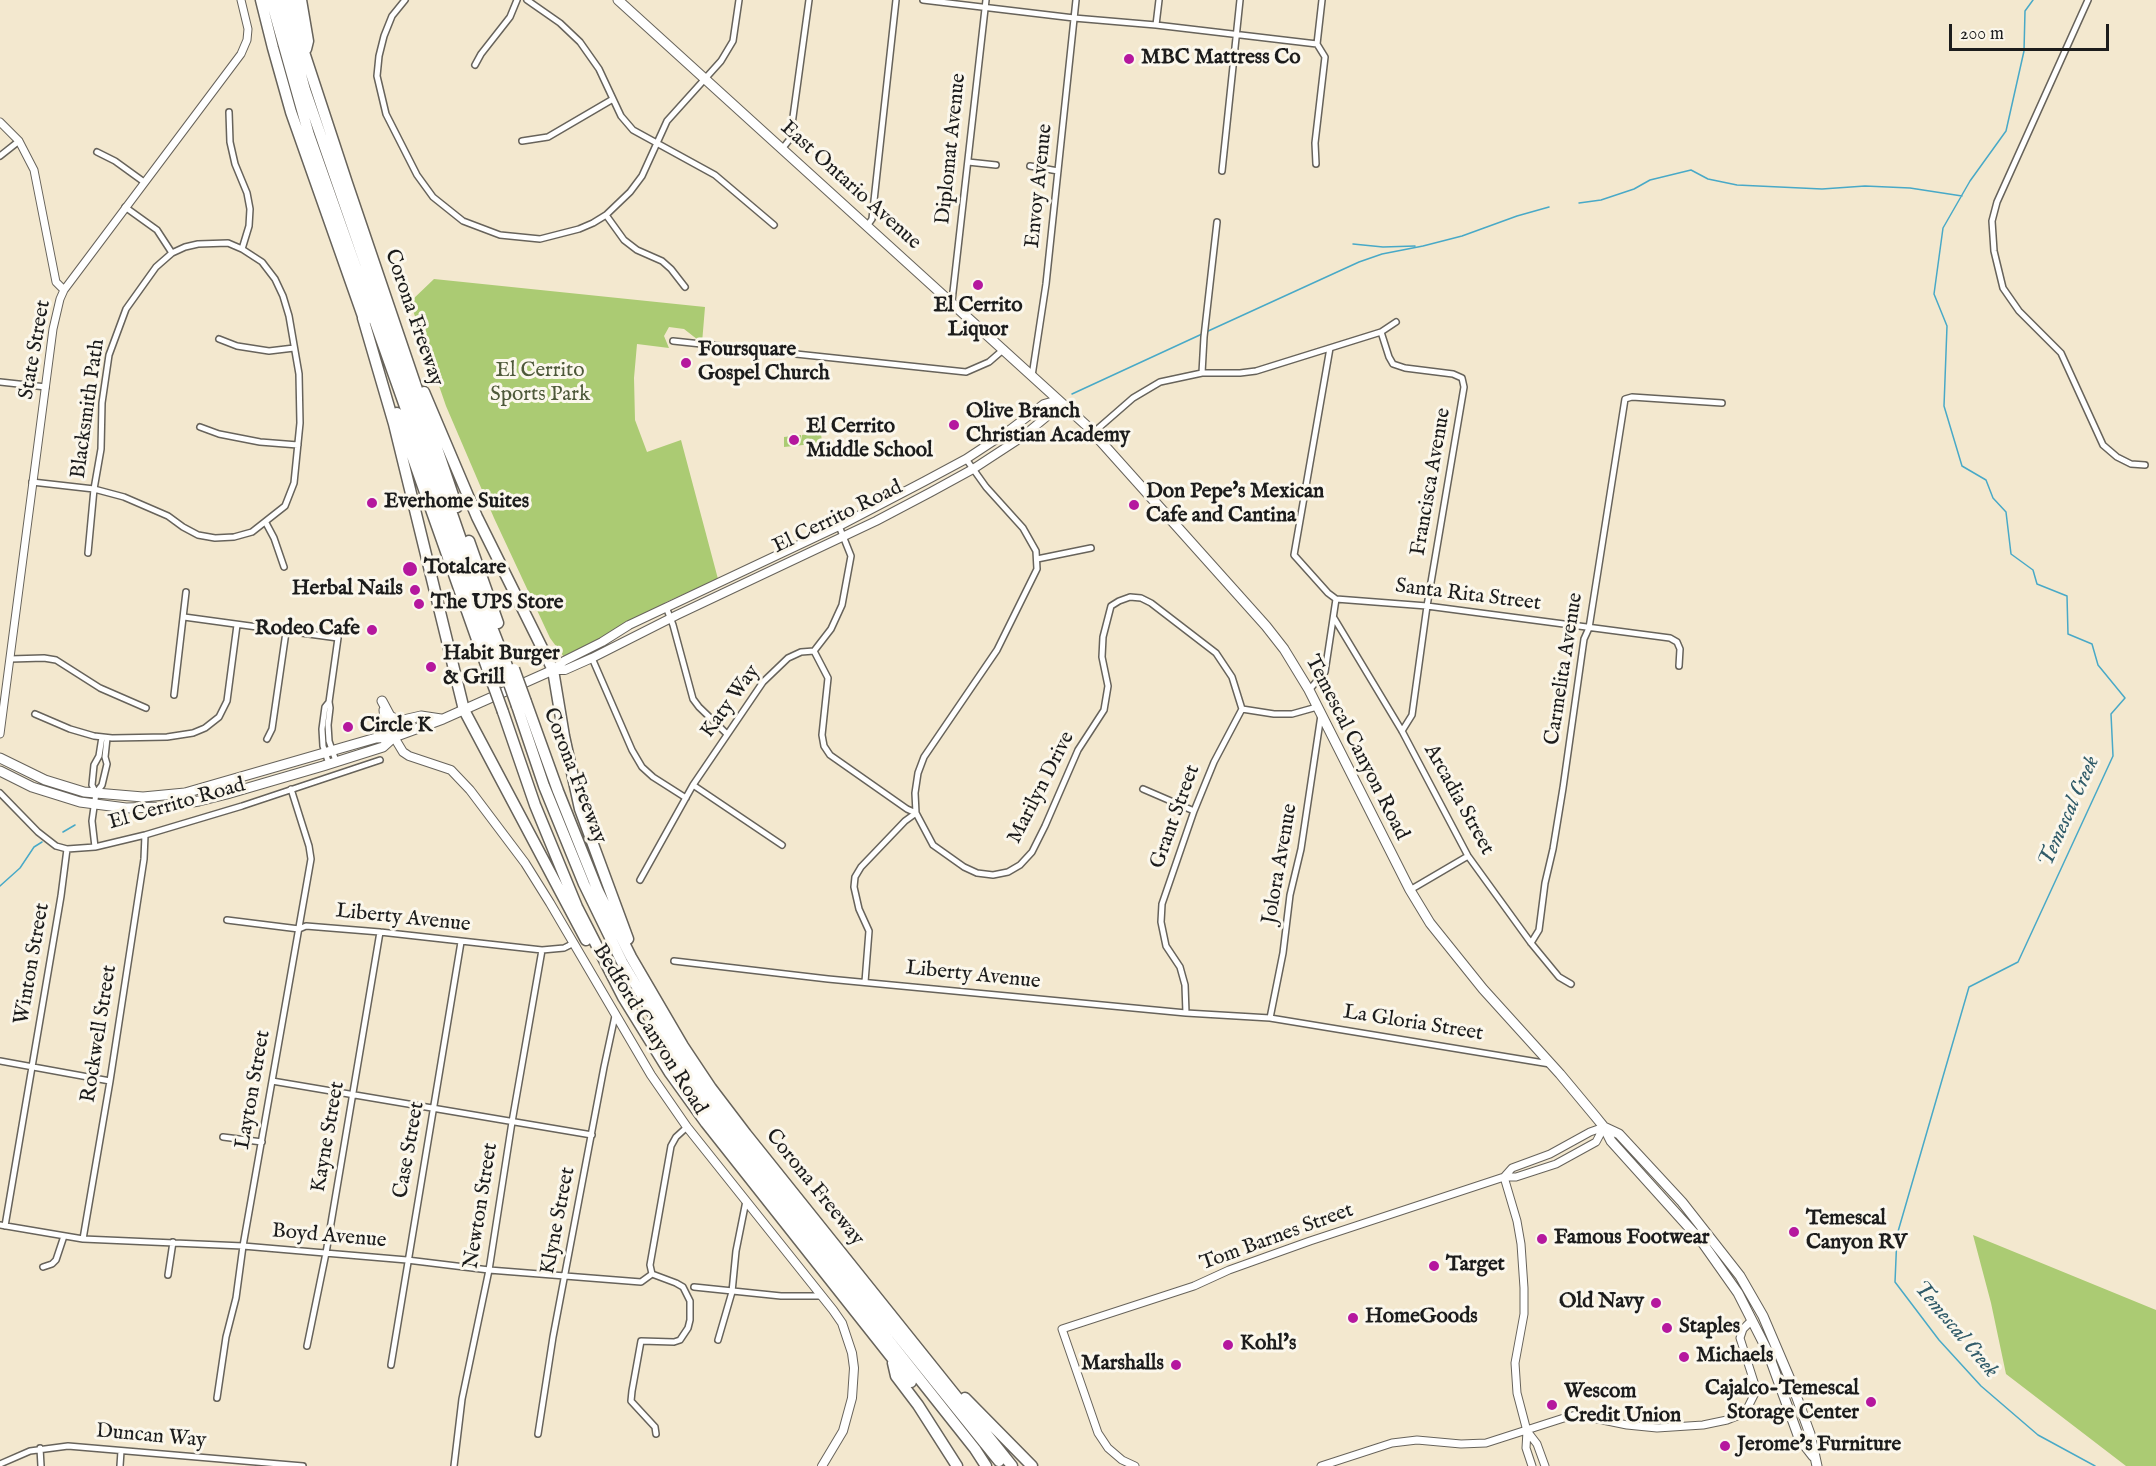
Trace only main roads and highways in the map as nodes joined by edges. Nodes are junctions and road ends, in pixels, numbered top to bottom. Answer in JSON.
{"nodes":[{"id":1,"x":261,"y":0,"type":"edge"},
{"id":2,"x":271,"y":0,"type":"edge"},
{"id":3,"x":281,"y":0,"type":"edge"},
{"id":4,"x":291,"y":0,"type":"edge"},
{"id":5,"x":302,"y":0,"type":"edge"},
{"id":6,"x":618,"y":0,"type":"edge"},
{"id":7,"x":305,"y":55,"type":"junction"},
{"id":8,"x":390,"y":311,"type":"junction"},
{"id":9,"x":363,"y":318,"type":"junction"},
{"id":10,"x":1058,"y":400,"type":"junction"},
{"id":11,"x":427,"y":471,"type":"junction"},
{"id":12,"x":459,"y":588,"type":"junction"},
{"id":13,"x":553,"y":670,"type":"junction"},
{"id":14,"x":504,"y":673,"type":"junction"},
{"id":15,"x":515,"y":706,"type":"junction"},
{"id":16,"x":464,"y":710,"type":"junction"},
{"id":17,"x":443,"y":719,"type":"junction"},
{"id":18,"x":394,"y":737,"type":"junction"},
{"id":19,"x":376,"y":738,"type":"junction"},
{"id":20,"x":0,"y":758,"type":"edge"},
{"id":21,"x":0,"y":771,"type":"edge"},
{"id":22,"x":631,"y":957,"type":"junction"},
{"id":23,"x":618,"y":987,"type":"junction"},
{"id":24,"x":1604,"y":1127,"type":"junction"},
{"id":25,"x":1752,"y":1320,"type":"junction"},
{"id":26,"x":919,"y":1350,"type":"junction"},
{"id":27,"x":1778,"y":1351,"type":"junction"},
{"id":28,"x":891,"y":1356,"type":"junction"},
{"id":29,"x":1813,"y":1456,"type":"junction"},
{"id":30,"x":821,"y":1464,"type":"edge"},
{"id":31,"x":957,"y":1466,"type":"edge"},
{"id":32,"x":980,"y":1466,"type":"edge"},
{"id":33,"x":986,"y":1466,"type":"edge"},
{"id":34,"x":1003,"y":1466,"type":"edge"},
{"id":35,"x":1012,"y":1466,"type":"edge"},
{"id":36,"x":1032,"y":1466,"type":"edge"},
{"id":37,"x":1816,"y":1466,"type":"edge"}],
"edges":[{"from":1,"to":9,"type":"highway","name":"Corona Freeway"},
{"from":2,"to":11,"type":"highway"},
{"from":3,"to":14,"type":"highway"},
{"from":4,"to":7,"type":"highway","name":"Corona Freeway"},
{"from":5,"to":7,"type":"highway"},
{"from":6,"to":10,"type":"main road","name":"East Ontario Avenue"},
{"from":7,"to":8,"type":"highway","name":"Corona Freeway"},
{"from":8,"to":13,"type":"highway"},
{"from":8,"to":14,"type":"highway","name":"Corona Freeway"},
{"from":9,"to":12,"type":"highway","name":"Corona Freeway"},
{"from":9,"to":16,"type":"highway"},
{"from":10,"to":13,"type":"main road","name":"El Cerrito Road"},
{"from":10,"to":13,"type":"main road","name":"El Cerrito Road"},
{"from":10,"to":24,"type":"main road","name":"Temescal Canyon Road"},
{"from":11,"to":12,"type":"highway"},
{"from":11,"to":14,"type":"highway"},
{"from":12,"to":14,"type":"highway","name":"Corona Freeway"},
{"from":13,"to":16,"type":"main road","name":"El Cerrito Road"},
{"from":13,"to":22,"type":"highway"},
{"from":14,"to":15,"type":"highway","name":"Corona Freeway","bridge":true},
{"from":14,"to":15,"type":"highway","name":"Corona Freeway","bridge":true},
{"from":15,"to":22,"type":"highway","name":"Corona Freeway"},
{"from":15,"to":23,"type":"highway","name":"Corona Freeway"},
{"from":15,"to":33,"type":"highway"},
{"from":15,"to":34,"type":"highway"},
{"from":16,"to":17,"type":"main road","name":"El Cerrito Road"},
{"from":16,"to":23,"type":"highway"},
{"from":17,"to":18,"type":"main road","name":"El Cerrito Road"},
{"from":17,"to":19,"type":"main road"},
{"from":18,"to":19,"type":"main road"},
{"from":18,"to":21,"type":"main road"},
{"from":18,"to":30,"type":"main road","name":"Bedford Canyon Road"},
{"from":19,"to":20,"type":"main road"},
{"from":22,"to":26,"type":"highway","name":"Corona Freeway"},
{"from":23,"to":28,"type":"highway","name":"Corona Freeway"},
{"from":24,"to":25,"type":"main road","name":"Temescal Canyon Road"},
{"from":24,"to":27,"type":"main road","name":"Temescal Canyon Road"},
{"from":25,"to":27,"type":"main road"},
{"from":25,"to":29,"type":"main road","name":"Temescal Canyon Road"},
{"from":26,"to":35,"type":"highway","name":"Corona Freeway"},
{"from":26,"to":36,"type":"highway"},
{"from":27,"to":29,"type":"main road","name":"Temescal Canyon Road"},
{"from":28,"to":31,"type":"highway"},
{"from":28,"to":32,"type":"highway","name":"Corona Freeway"},
{"from":29,"to":37,"type":"main road","name":"Temescal Canyon Road"}]}
